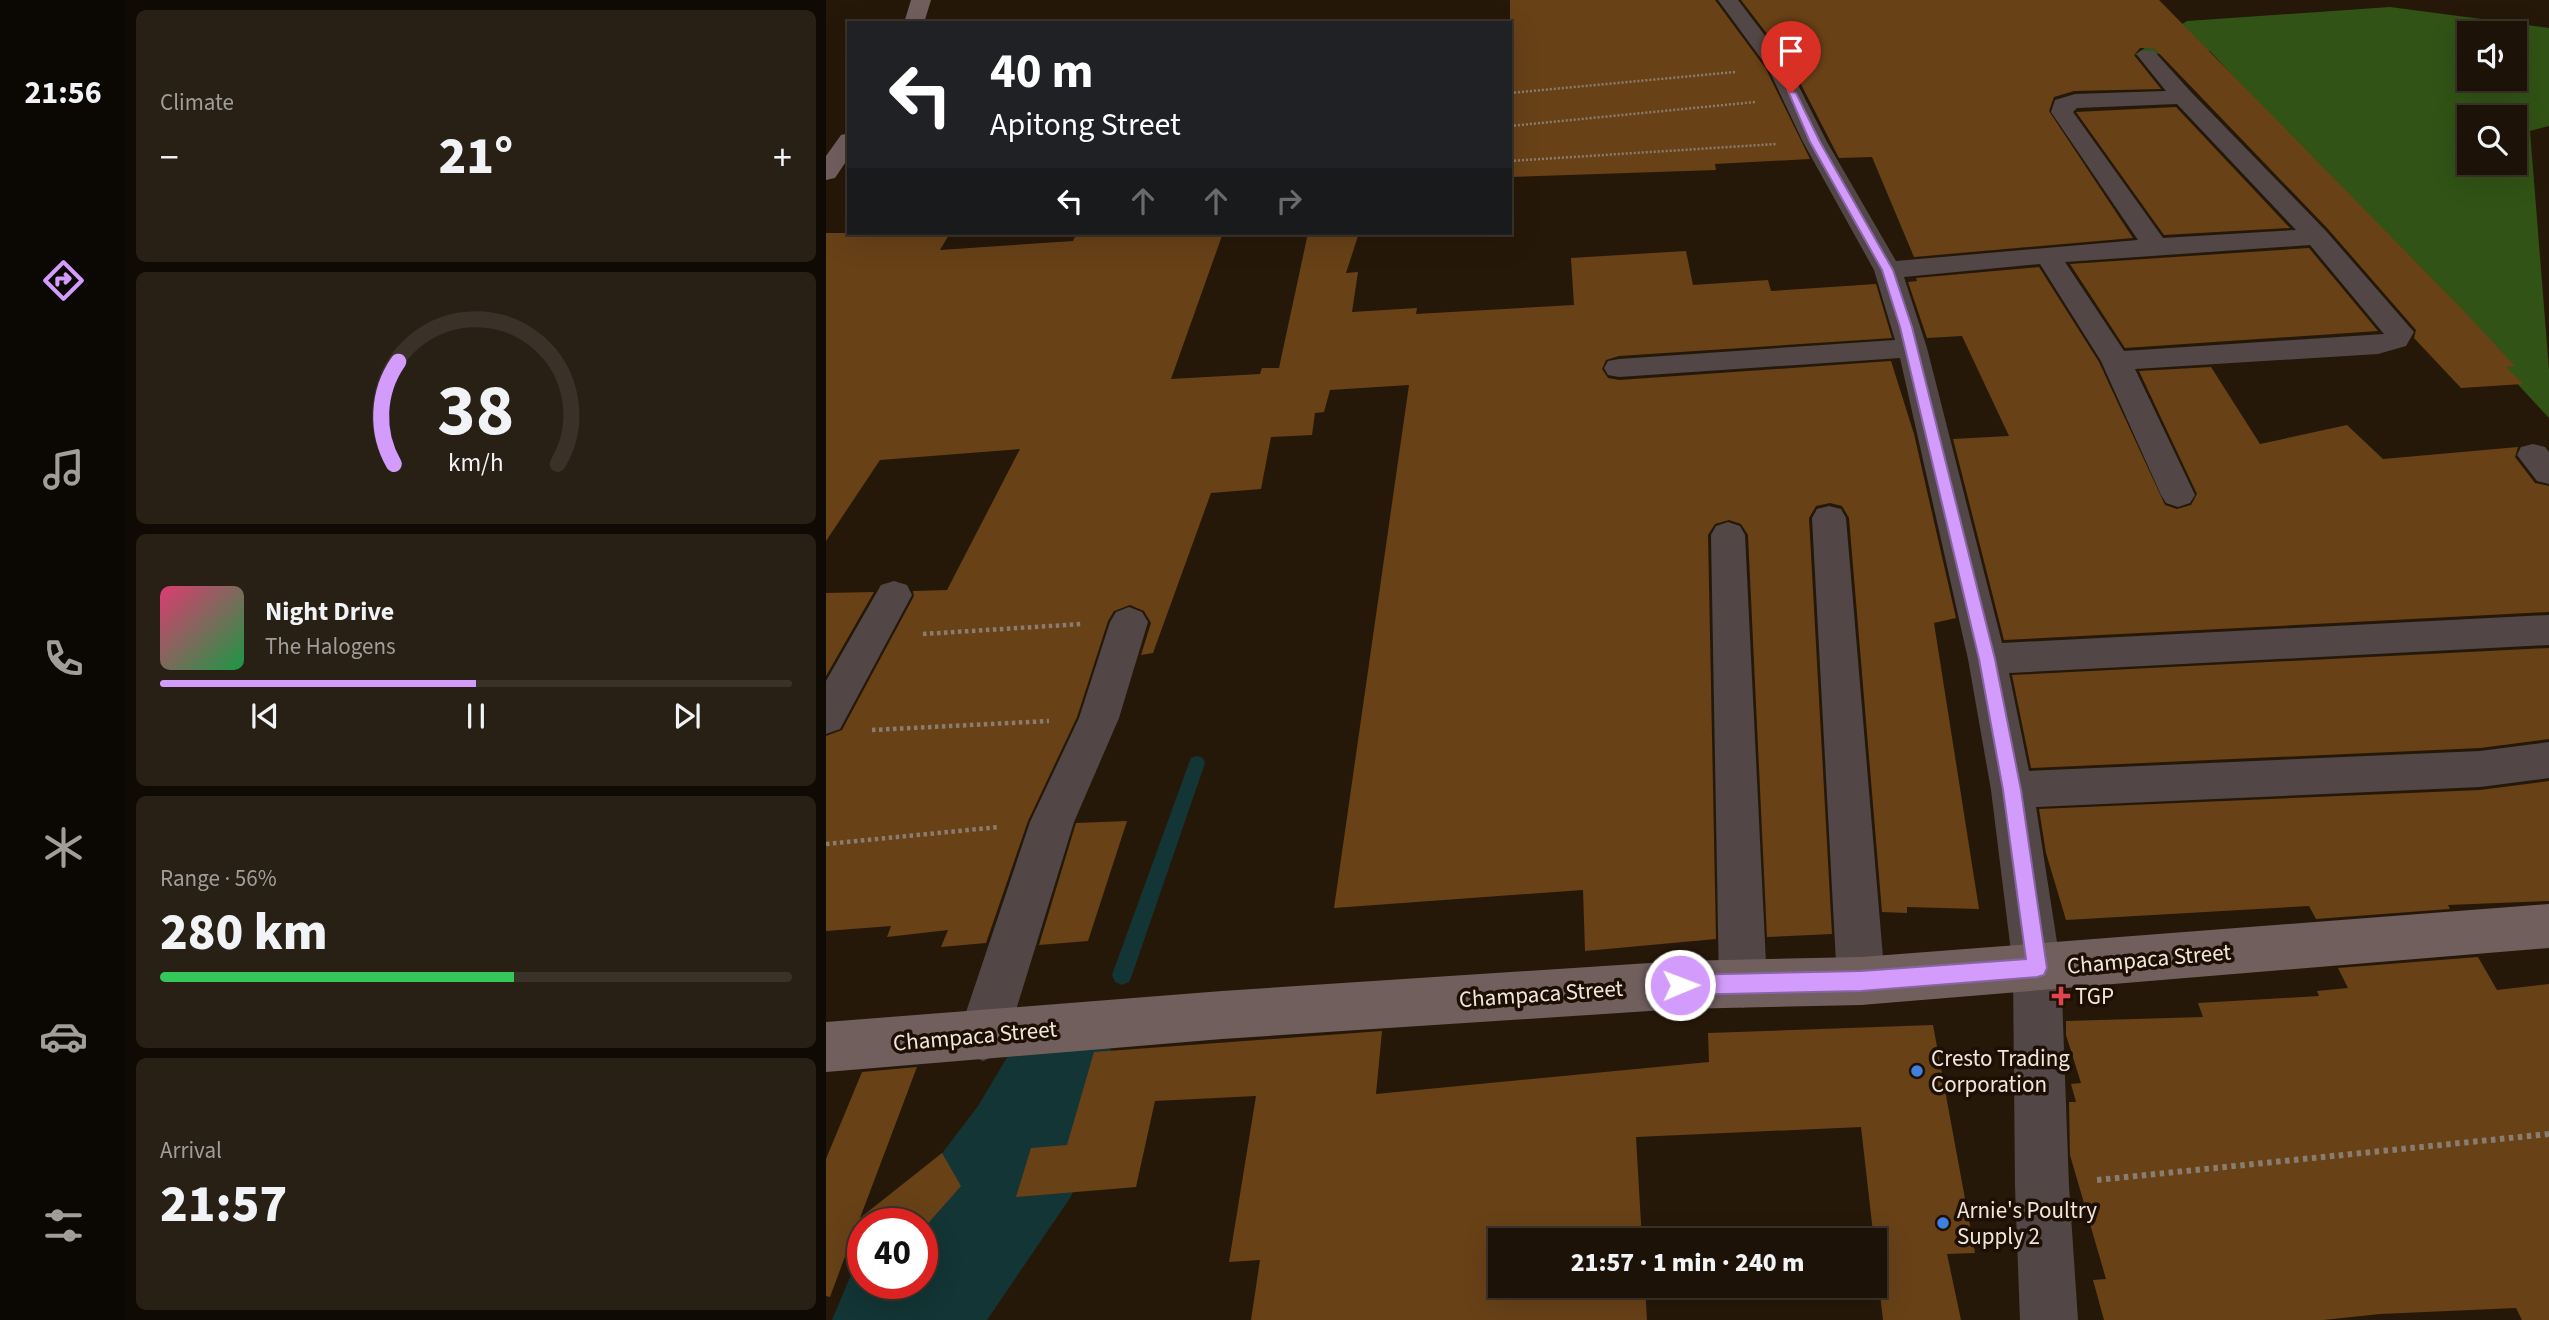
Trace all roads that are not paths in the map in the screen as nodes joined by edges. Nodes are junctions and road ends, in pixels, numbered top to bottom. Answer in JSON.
{"nodes":[{"id":1,"x":921,"y":0,"type":"edge"},
{"id":2,"x":1728,"y":0,"type":"edge"},
{"id":3,"x":915,"y":21,"type":"edge"},
{"id":4,"x":2147,"y":55,"type":"dead end"},
{"id":5,"x":2183,"y":97,"type":"junction"},
{"id":6,"x":847,"y":143,"type":"edge"},
{"id":7,"x":826,"y":173,"type":"edge"},
{"id":8,"x":2317,"y":237,"type":"junction"},
{"id":9,"x":2156,"y":246,"type":"junction"},
{"id":10,"x":2048,"y":256,"type":"junction"},
{"id":11,"x":1888,"y":270,"type":"junction"},
{"id":12,"x":1912,"y":348,"type":"junction"},
{"id":13,"x":2116,"y":360,"type":"junction"},
{"id":14,"x":1619,"y":368,"type":"dead end"},
{"id":15,"x":2178,"y":495,"type":"dead end"},
{"id":16,"x":1829,"y":518,"type":"dead end"},
{"id":17,"x":1728,"y":535,"type":"dead end"},
{"id":18,"x":894,"y":595,"type":"dead end"},
{"id":19,"x":1129,"y":622,"type":"road end"},
{"id":20,"x":2549,"y":630,"type":"edge"},
{"id":21,"x":1987,"y":659,"type":"junction"},
{"id":22,"x":826,"y":717,"type":"edge"},
{"id":23,"x":2549,"y":760,"type":"edge"},
{"id":24,"x":2012,"y":790,"type":"junction"},
{"id":25,"x":2549,"y":926,"type":"edge"},
{"id":26,"x":2037,"y":968,"type":"junction"},
{"id":27,"x":1861,"y":981,"type":"junction"},
{"id":28,"x":1743,"y":984,"type":"junction"},
{"id":29,"x":984,"y":1035,"type":"junction"},
{"id":30,"x":826,"y":1047,"type":"edge"},
{"id":31,"x":2049,"y":1320,"type":"edge"}],
"edges":[{"from":1,"to":3,"type":"street"},
{"from":2,"to":11,"type":"street"},
{"from":4,"to":5,"type":"street"},
{"from":5,"to":8,"type":"street"},
{"from":5,"to":9,"type":"street"},
{"from":6,"to":7,"type":"street"},
{"from":8,"to":9,"type":"street"},
{"from":8,"to":13,"type":"street"},
{"from":9,"to":10,"type":"street"},
{"from":10,"to":11,"type":"street"},
{"from":10,"to":13,"type":"street"},
{"from":11,"to":12,"type":"street"},
{"from":12,"to":14,"type":"street"},
{"from":12,"to":21,"type":"street"},
{"from":13,"to":15,"type":"street"},
{"from":16,"to":27,"type":"street"},
{"from":17,"to":28,"type":"street"},
{"from":18,"to":22,"type":"street"},
{"from":19,"to":29,"type":"street"},
{"from":20,"to":21,"type":"street"},
{"from":21,"to":24,"type":"street"},
{"from":23,"to":24,"type":"street"},
{"from":24,"to":26,"type":"street"},
{"from":25,"to":26,"type":"street","name":"Champaca Street"},
{"from":26,"to":27,"type":"street","name":"Champaca Street"},
{"from":26,"to":31,"type":"street"},
{"from":27,"to":28,"type":"street","name":"Champaca Street"},
{"from":28,"to":29,"type":"street","name":"Champaca Street"},
{"from":29,"to":30,"type":"street","name":"Champaca Street"}]}
